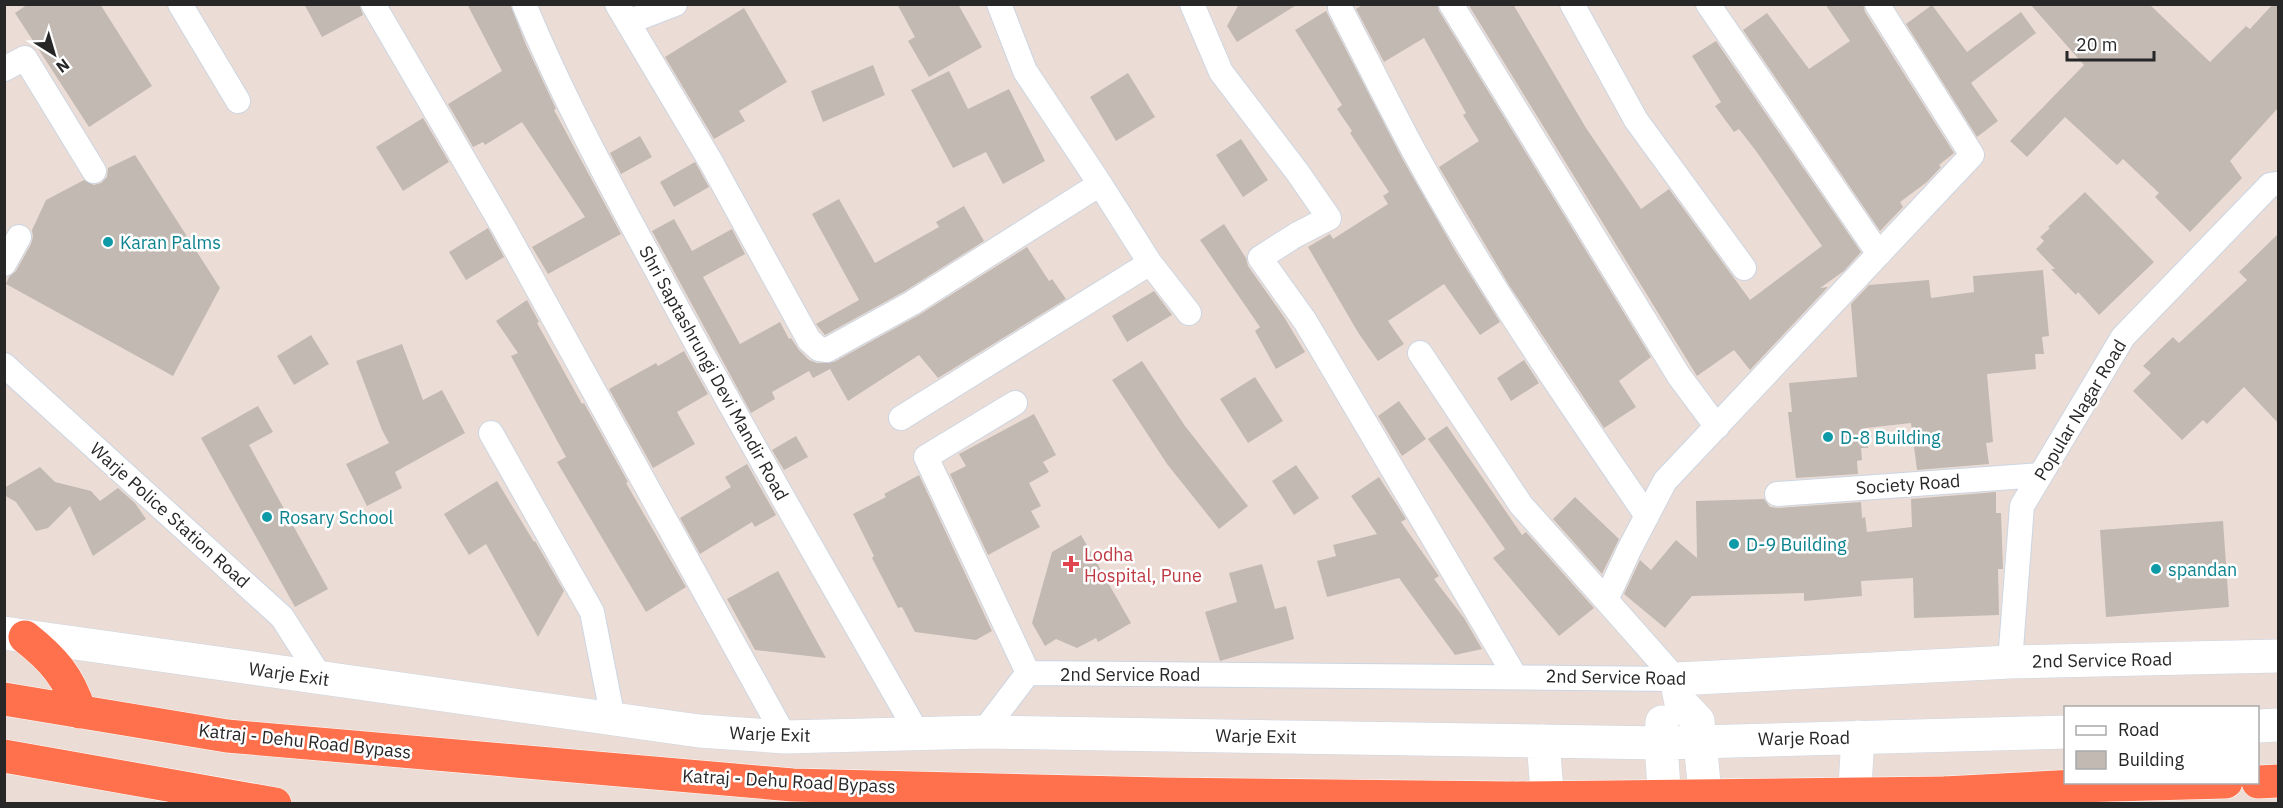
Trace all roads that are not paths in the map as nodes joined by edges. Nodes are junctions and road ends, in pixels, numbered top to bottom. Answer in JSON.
{"nodes":[{"id":1,"x":180,"y":4,"type":"edge"},
{"id":2,"x":373,"y":4,"type":"edge"},
{"id":3,"x":524,"y":4,"type":"edge"},
{"id":4,"x":675,"y":4,"type":"edge"},
{"id":5,"x":999,"y":4,"type":"edge"},
{"id":6,"x":1192,"y":4,"type":"edge"},
{"id":7,"x":1451,"y":4,"type":"edge"},
{"id":8,"x":1572,"y":4,"type":"edge"},
{"id":9,"x":1708,"y":4,"type":"edge"},
{"id":10,"x":1878,"y":4,"type":"edge"},
{"id":11,"x":1340,"y":8,"type":"dead end"},
{"id":12,"x":623,"y":13,"type":"edge"},
{"id":13,"x":4,"y":69,"type":"edge"},
{"id":14,"x":238,"y":101,"type":"dead end"},
{"id":15,"x":93,"y":171,"type":"dead end"},
{"id":16,"x":1100,"y":184,"type":"junction"},
{"id":17,"x":2278,"y":184,"type":"edge"},
{"id":18,"x":20,"y":237,"type":"dead end"},
{"id":19,"x":1879,"y":254,"type":"junction"},
{"id":20,"x":1150,"y":263,"type":"junction"},
{"id":21,"x":4,"y":264,"type":"edge"},
{"id":22,"x":1744,"y":268,"type":"dead end"},
{"id":23,"x":1189,"y":313,"type":"dead end"},
{"id":24,"x":1420,"y":353,"type":"dead end"},
{"id":25,"x":4,"y":365,"type":"edge"},
{"id":26,"x":1015,"y":403,"type":"dead end"},
{"id":27,"x":901,"y":417,"type":"dead end"},
{"id":28,"x":1717,"y":427,"type":"junction"},
{"id":29,"x":491,"y":433,"type":"dead end"},
{"id":30,"x":2040,"y":475,"type":"junction"},
{"id":31,"x":1777,"y":494,"type":"dead end"},
{"id":32,"x":1647,"y":516,"type":"junction"},
{"id":33,"x":1606,"y":600,"type":"junction"},
{"id":34,"x":15,"y":635,"type":"edge"},
{"id":35,"x":2278,"y":656,"type":"edge"},
{"id":36,"x":2010,"y":662,"type":"junction"},
{"id":37,"x":1028,"y":673,"type":"junction"},
{"id":38,"x":1515,"y":676,"type":"junction"},
{"id":39,"x":321,"y":678,"type":"junction"},
{"id":40,"x":1679,"y":691,"type":"junction"},
{"id":41,"x":4,"y":699,"type":"edge"},
{"id":42,"x":80,"y":711,"type":"junction"},
{"id":43,"x":613,"y":719,"type":"junction"},
{"id":44,"x":2278,"y":725,"type":"edge"},
{"id":45,"x":2259,"y":726,"type":"edge"},
{"id":46,"x":983,"y":732,"type":"junction"},
{"id":47,"x":2064,"y":732,"type":"edge"},
{"id":48,"x":918,"y":734,"type":"junction"},
{"id":49,"x":785,"y":737,"type":"junction"},
{"id":50,"x":1858,"y":737,"type":"junction"},
{"id":51,"x":1543,"y":741,"type":"junction"},
{"id":52,"x":1700,"y":741,"type":"junction"},
{"id":53,"x":1661,"y":743,"type":"junction"},
{"id":54,"x":4,"y":756,"type":"edge"},
{"id":55,"x":2259,"y":782,"type":"edge"},
{"id":56,"x":2278,"y":782,"type":"edge"},
{"id":57,"x":2176,"y":784,"type":"edge"},
{"id":58,"x":275,"y":804,"type":"edge"},
{"id":59,"x":1548,"y":804,"type":"edge"},
{"id":60,"x":1665,"y":804,"type":"edge"},
{"id":61,"x":1706,"y":804,"type":"edge"},
{"id":62,"x":1854,"y":804,"type":"edge"}],
"edges":[{"from":1,"to":14,"type":"street"},
{"from":2,"to":49,"type":"street"},
{"from":3,"to":48,"type":"street","name":"Shri Saptashrungi Devi Mandir Road"},
{"from":4,"to":12,"type":"street"},
{"from":5,"to":16,"type":"street"},
{"from":6,"to":38,"type":"street"},
{"from":7,"to":28,"type":"street"},
{"from":8,"to":22,"type":"street"},
{"from":9,"to":19,"type":"street"},
{"from":10,"to":19,"type":"street"},
{"from":11,"to":32,"type":"street"},
{"from":12,"to":16,"type":"street"},
{"from":13,"to":15,"type":"street"},
{"from":16,"to":20,"type":"street"},
{"from":17,"to":30,"type":"street","name":"Popular Nagar Road"},
{"from":18,"to":21,"type":"street"},
{"from":19,"to":28,"type":"street"},
{"from":20,"to":23,"type":"street"},
{"from":20,"to":27,"type":"street"},
{"from":24,"to":33,"type":"street"},
{"from":25,"to":39,"type":"street","name":"Warje Police Station Road"},
{"from":26,"to":37,"type":"street"},
{"from":28,"to":32,"type":"street"},
{"from":29,"to":43,"type":"street"},
{"from":30,"to":31,"type":"street","name":"Society Road"},
{"from":30,"to":36,"type":"street","name":"Popular Nagar Road"},
{"from":32,"to":33,"type":"street"},
{"from":33,"to":40,"type":"street"},
{"from":34,"to":39,"type":"street","name":"Warje Exit"},
{"from":34,"to":42,"type":"highway"},
{"from":35,"to":36,"type":"street","name":"2nd Service Road"},
{"from":36,"to":40,"type":"street","name":"2nd Service Road"},
{"from":37,"to":38,"type":"street","name":"2nd Service Road"},
{"from":37,"to":46,"type":"street"},
{"from":38,"to":40,"type":"street","name":"2nd Service Road"},
{"from":39,"to":43,"type":"street","name":"Warje Exit"},
{"from":40,"to":52,"type":"street"},
{"from":40,"to":53,"type":"street"},
{"from":41,"to":42,"type":"highway","name":"Katraj - Dehu Road Bypass"},
{"from":42,"to":57,"type":"highway","name":"Katraj - Dehu Road Bypass","bridge":true},
{"from":43,"to":49,"type":"street","name":"Warje Exit"},
{"from":44,"to":45,"type":"street"},
{"from":46,"to":48,"type":"street","name":"Warje Exit"},
{"from":46,"to":51,"type":"street","name":"Warje Exit"},
{"from":47,"to":50,"type":"street","name":"Warje Road"},
{"from":48,"to":49,"type":"street","name":"Warje Exit"},
{"from":50,"to":52,"type":"street","name":"Warje Road"},
{"from":50,"to":62,"type":"street"},
{"from":51,"to":53,"type":"street","name":"Warje Road"},
{"from":51,"to":59,"type":"street"},
{"from":52,"to":53,"type":"street","name":"Warje Road"},
{"from":52,"to":61,"type":"street"},
{"from":53,"to":60,"type":"street"},
{"from":54,"to":58,"type":"highway"},
{"from":55,"to":56,"type":"highway"}]}
